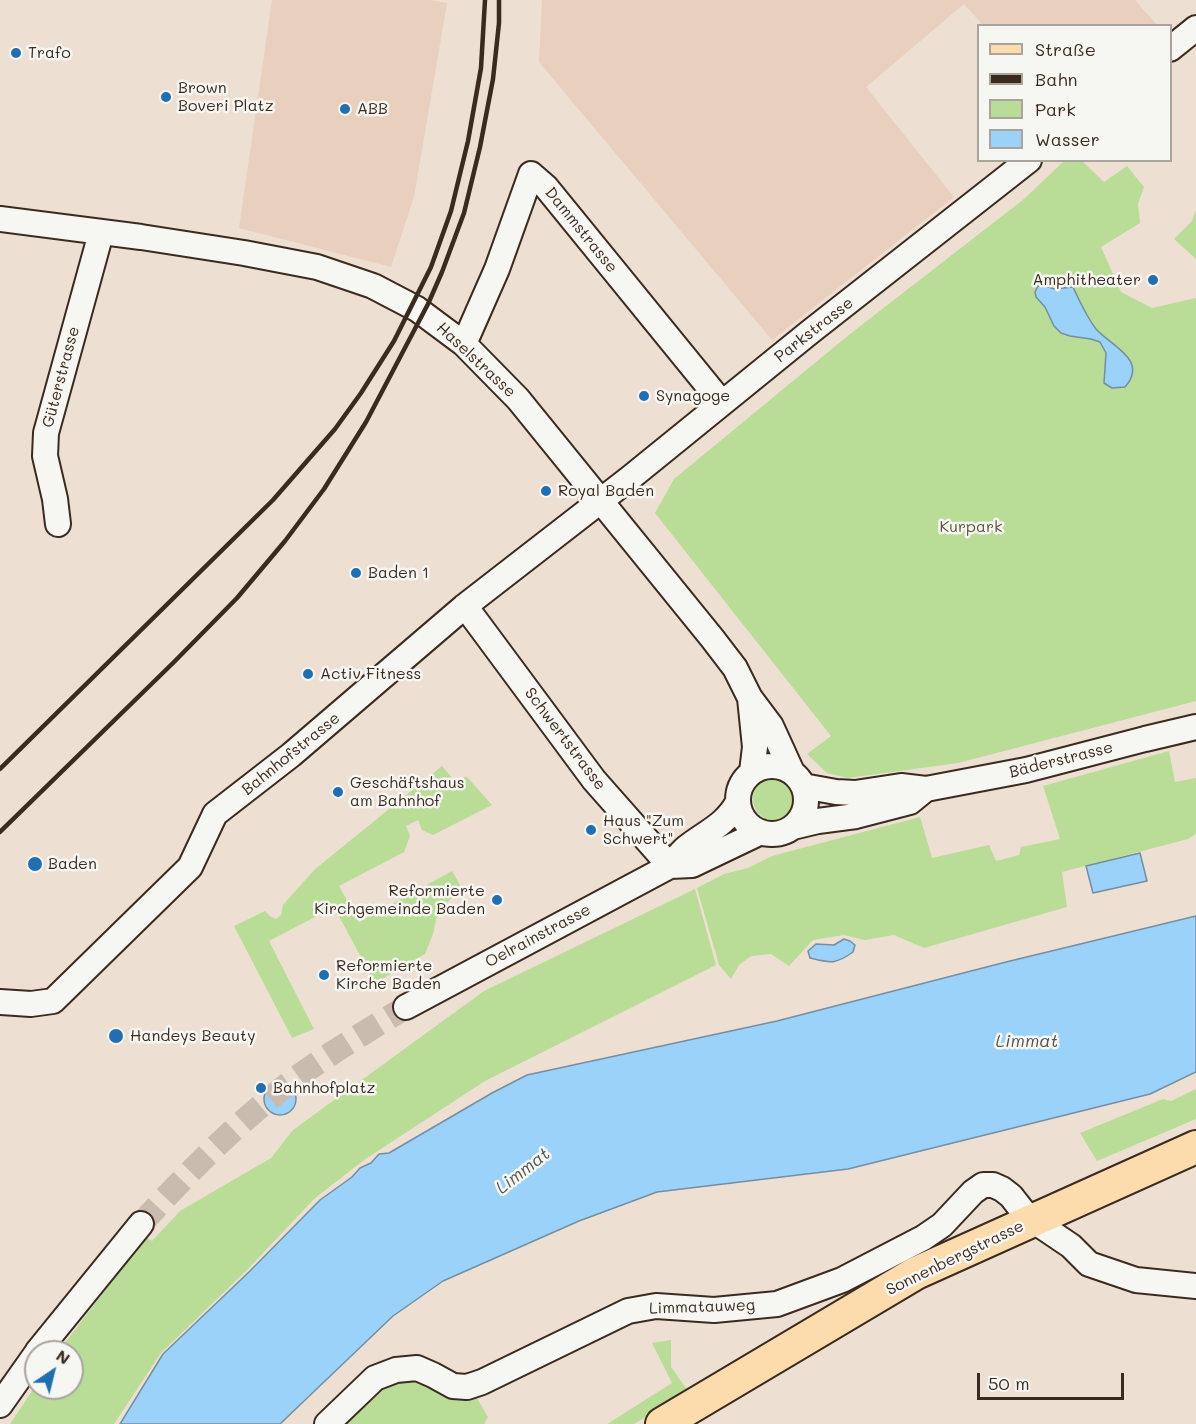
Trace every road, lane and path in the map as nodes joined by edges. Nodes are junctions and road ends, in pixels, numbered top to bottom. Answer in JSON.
{"nodes":[{"id":1,"x":1196,"y":28,"type":"edge"},
{"id":2,"x":1172,"y":47,"type":"edge"},
{"id":3,"x":1026,"y":162,"type":"edge"},
{"id":4,"x":0,"y":219,"type":"edge"},
{"id":5,"x":101,"y":233,"type":"junction"},
{"id":6,"x":464,"y":344,"type":"junction"},
{"id":7,"x":722,"y":403,"type":"junction"},
{"id":8,"x":600,"y":501,"type":"junction"},
{"id":9,"x":58,"y":524,"type":"dead end"},
{"id":10,"x":465,"y":606,"type":"junction"},
{"id":11,"x":750,"y":698,"type":"junction"},
{"id":12,"x":1196,"y":727,"type":"edge"},
{"id":13,"x":752,"y":772,"type":"junction"},
{"id":14,"x":798,"y":779,"type":"junction"},
{"id":15,"x":926,"y":789,"type":"junction"},
{"id":16,"x":738,"y":802,"type":"junction"},
{"id":17,"x":793,"y":827,"type":"junction"},
{"id":18,"x":761,"y":832,"type":"junction"},
{"id":19,"x":670,"y":866,"type":"junction"},
{"id":20,"x":0,"y":1002,"type":"edge"},
{"id":21,"x":406,"y":1007,"type":"tunnel mouth"},
{"id":22,"x":1196,"y":1147,"type":"edge"},
{"id":23,"x":1034,"y":1221,"type":"junction"},
{"id":24,"x":141,"y":1224,"type":"tunnel mouth"},
{"id":25,"x":1196,"y":1286,"type":"edge"},
{"id":26,"x":47,"y":1340,"type":"edge"},
{"id":27,"x":24,"y":1371,"type":"edge"},
{"id":28,"x":0,"y":1405,"type":"edge"},
{"id":29,"x":327,"y":1424,"type":"edge"},
{"id":30,"x":662,"y":1424,"type":"edge"}],
"edges":[{"from":1,"to":2,"type":"street"},
{"from":3,"to":7,"type":"street","name":"Parkstrasse"},
{"from":4,"to":5,"type":"street","name":"Haselstrasse"},
{"from":5,"to":6,"type":"street","name":"Haselstrasse"},
{"from":5,"to":9,"type":"street","name":"Güterstrasse"},
{"from":6,"to":7,"type":"street","name":"Dammstrasse"},
{"from":6,"to":8,"type":"street","name":"Haselstrasse"},
{"from":7,"to":8,"type":"street","name":"Parkstrasse"},
{"from":8,"to":10,"type":"street","name":"Bahnhofstrasse"},
{"from":8,"to":11,"type":"street","name":"Haselstrasse"},
{"from":10,"to":19,"type":"street","name":"Schwertstrasse"},
{"from":10,"to":20,"type":"street","name":"Bahnhofstrasse"},
{"from":11,"to":13,"type":"street","name":"Haselstrasse"},
{"from":11,"to":14,"type":"street","name":"Haselstrasse"},
{"from":12,"to":15,"type":"street","name":"Bäderstrasse"},
{"from":13,"to":14,"type":"street"},
{"from":13,"to":16,"type":"street"},
{"from":14,"to":15,"type":"street","name":"Bäderstrasse"},
{"from":14,"to":17,"type":"street"},
{"from":15,"to":17,"type":"street","name":"Bäderstrasse"},
{"from":16,"to":18,"type":"street"},
{"from":16,"to":19,"type":"street","name":"Oelrainstrasse"},
{"from":17,"to":18,"type":"street"},
{"from":18,"to":19,"type":"street","name":"Oelrainstrasse"},
{"from":19,"to":21,"type":"street","name":"Oelrainstrasse"},
{"from":22,"to":23,"type":"main road","name":"Sonnenbergstrasse"},
{"from":23,"to":25,"type":"street"},
{"from":23,"to":29,"type":"street","name":"Limmatauweg"},
{"from":23,"to":30,"type":"main road","name":"Sonnenbergstrasse"},
{"from":24,"to":26,"type":"street"},
{"from":27,"to":28,"type":"street"}]}
